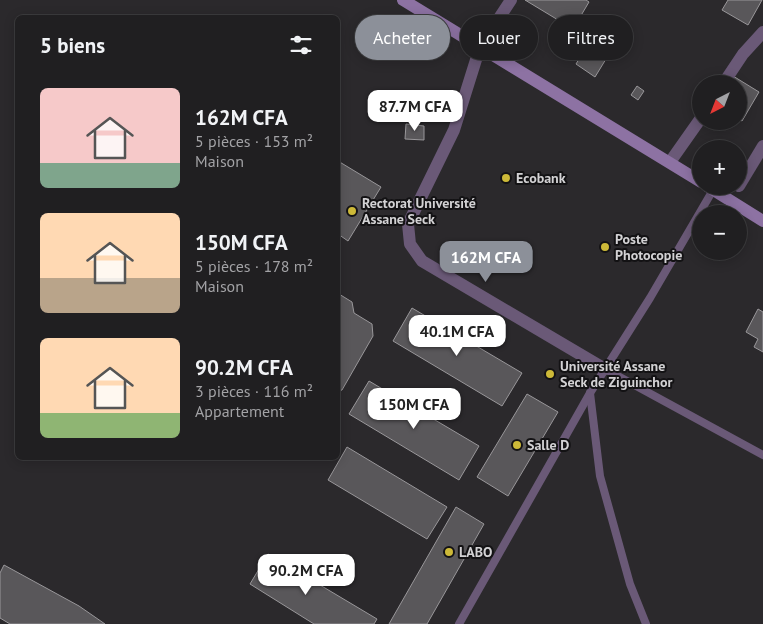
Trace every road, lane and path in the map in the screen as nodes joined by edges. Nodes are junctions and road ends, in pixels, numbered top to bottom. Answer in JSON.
{"nodes":[{"id":1,"x":403,"y":0,"type":"edge"},
{"id":2,"x":511,"y":0,"type":"edge"},
{"id":3,"x":501,"y":15,"type":"edge"},
{"id":4,"x":763,"y":32,"type":"edge"},
{"id":5,"x":460,"y":35,"type":"edge"},
{"id":6,"x":476,"y":60,"type":"edge"},
{"id":7,"x":501,"y":60,"type":"edge"},
{"id":8,"x":729,"y":75,"type":"edge"},
{"id":9,"x":693,"y":130,"type":"edge"},
{"id":10,"x":763,"y":146,"type":"edge"},
{"id":11,"x":670,"y":162,"type":"junction"},
{"id":12,"x":747,"y":173,"type":"edge"},
{"id":13,"x":692,"y":176,"type":"edge"},
{"id":14,"x":706,"y":195,"type":"edge"},
{"id":15,"x":722,"y":195,"type":"edge"},
{"id":16,"x":733,"y":195,"type":"edge"},
{"id":17,"x":730,"y":200,"type":"junction"},
{"id":18,"x":763,"y":221,"type":"edge"},
{"id":19,"x":606,"y":369,"type":"junction"},
{"id":20,"x":590,"y":392,"type":"junction"},
{"id":21,"x":763,"y":455,"type":"edge"},
{"id":22,"x":459,"y":624,"type":"edge"},
{"id":23,"x":646,"y":624,"type":"edge"}],
"edges":[{"from":1,"to":5,"type":"street"},
{"from":2,"to":3,"type":"street"},
{"from":4,"to":8,"type":"street"},
{"from":6,"to":19,"type":"street"},
{"from":7,"to":11,"type":"street"},
{"from":9,"to":11,"type":"street"},
{"from":10,"to":12,"type":"street"},
{"from":11,"to":13,"type":"street"},
{"from":14,"to":19,"type":"lane"},
{"from":15,"to":17,"type":"street"},
{"from":16,"to":17,"type":"street"},
{"from":17,"to":18,"type":"street"},
{"from":19,"to":20,"type":"lane"},
{"from":19,"to":21,"type":"lane"},
{"from":20,"to":22,"type":"lane"},
{"from":20,"to":23,"type":"lane"}]}
